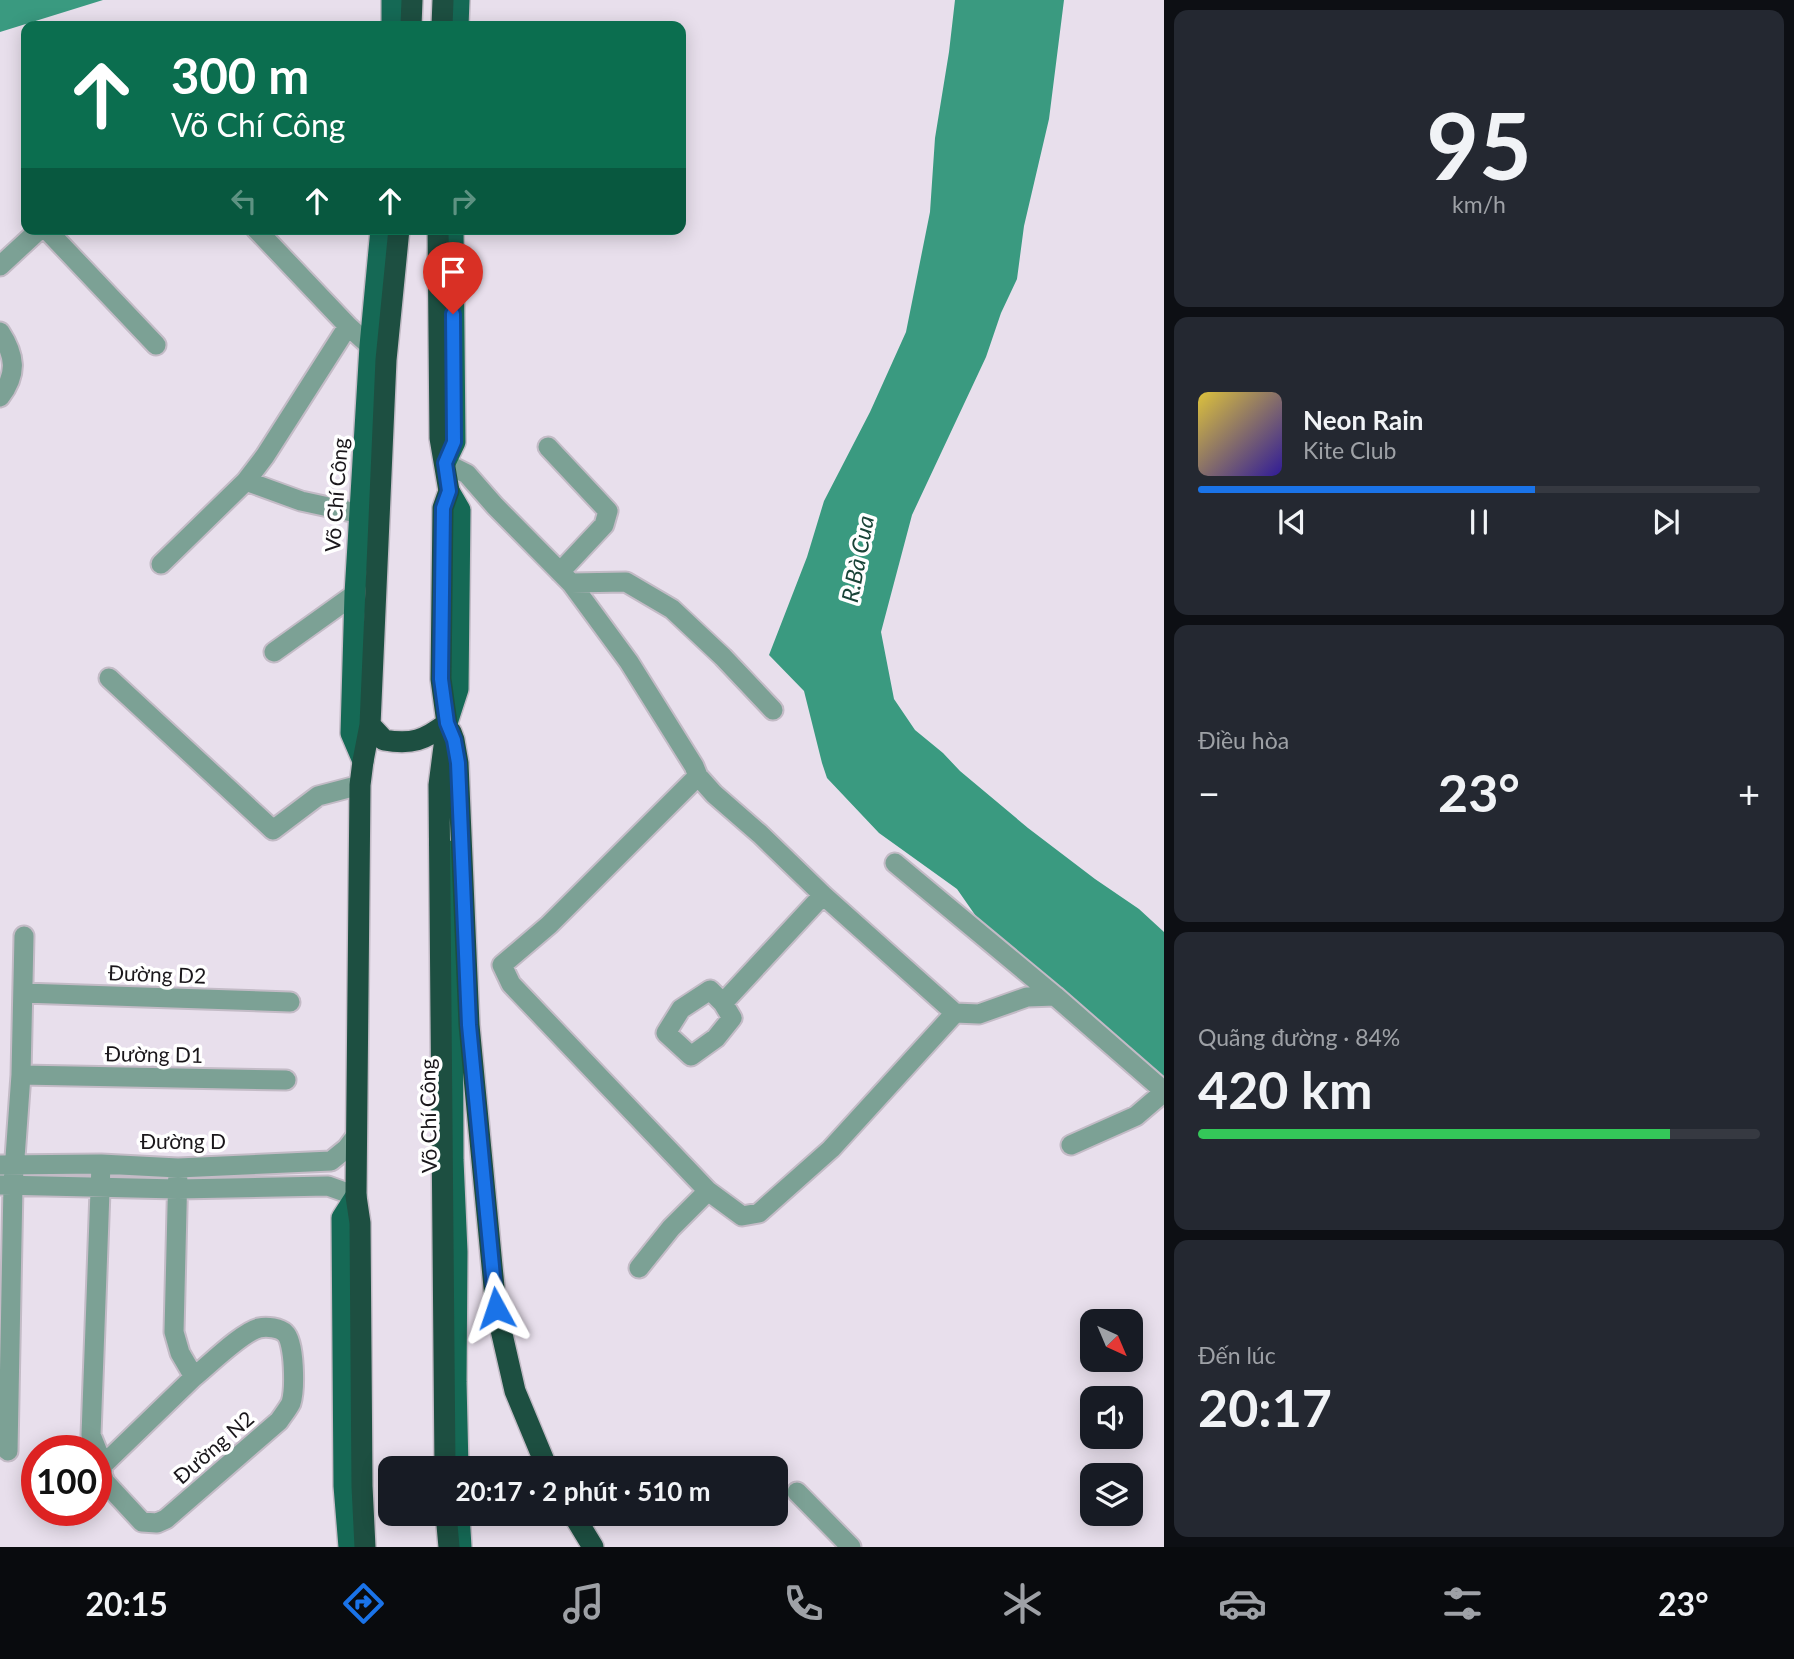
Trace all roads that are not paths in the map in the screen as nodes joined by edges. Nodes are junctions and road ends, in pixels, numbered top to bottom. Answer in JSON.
{"nodes":[{"id":1,"x":443,"y":0,"type":"edge"},
{"id":2,"x":459,"y":0,"type":"edge"},
{"id":3,"x":442,"y":21,"type":"edge"},
{"id":4,"x":458,"y":21,"type":"edge"},
{"id":5,"x":34,"y":235,"type":"edge"},
{"id":6,"x":52,"y":235,"type":"edge"},
{"id":7,"x":262,"y":235,"type":"edge"},
{"id":8,"x":381,"y":235,"type":"edge"},
{"id":9,"x":398,"y":235,"type":"edge"},
{"id":10,"x":438,"y":235,"type":"edge"},
{"id":11,"x":453,"y":235,"type":"edge"},
{"id":12,"x":0,"y":266,"type":"edge"},
{"id":13,"x":348,"y":326,"type":"junction"},
{"id":14,"x":0,"y":332,"type":"edge"},
{"id":15,"x":156,"y":345,"type":"dead end"},
{"id":16,"x":378,"y":353,"type":"junction"},
{"id":17,"x":0,"y":397,"type":"edge"},
{"id":18,"x":548,"y":447,"type":"dead end"},
{"id":19,"x":445,"y":463,"type":"junction"},
{"id":20,"x":246,"y":481,"type":"junction"},
{"id":21,"x":370,"y":516,"type":"junction"},
{"id":22,"x":161,"y":564,"type":"dead end"},
{"id":23,"x":566,"y":578,"type":"junction"},
{"id":24,"x":365,"y":594,"type":"junction"},
{"id":25,"x":274,"y":652,"type":"dead end"},
{"id":26,"x":109,"y":678,"type":"dead end"},
{"id":27,"x":773,"y":710,"type":"dead end"},
{"id":28,"x":447,"y":723,"type":"junction"},
{"id":29,"x":370,"y":725,"type":"junction"},
{"id":30,"x":363,"y":761,"type":"junction"},
{"id":31,"x":442,"y":765,"type":"junction"},
{"id":32,"x":698,"y":776,"type":"junction"},
{"id":33,"x":360,"y":785,"type":"junction"},
{"id":34,"x":895,"y":863,"type":"dead end"},
{"id":35,"x":823,"y":895,"type":"junction"},
{"id":36,"x":24,"y":936,"type":"dead end"},
{"id":37,"x":23,"y":993,"type":"junction"},
{"id":38,"x":1055,"y":996,"type":"junction"},
{"id":39,"x":290,"y":1002,"type":"dead end"},
{"id":40,"x":723,"y":1003,"type":"dead end"},
{"id":41,"x":955,"y":1013,"type":"junction"},
{"id":42,"x":21,"y":1075,"type":"junction"},
{"id":43,"x":286,"y":1080,"type":"dead end"},
{"id":44,"x":1164,"y":1091,"type":"edge"},
{"id":45,"x":356,"y":1136,"type":"junction"},
{"id":46,"x":1071,"y":1145,"type":"dead end"},
{"id":47,"x":102,"y":1164,"type":"junction"},
{"id":48,"x":178,"y":1168,"type":"junction"},
{"id":49,"x":7,"y":1175,"type":"edge"},
{"id":50,"x":101,"y":1187,"type":"junction"},
{"id":51,"x":178,"y":1189,"type":"junction"},
{"id":52,"x":708,"y":1191,"type":"junction"},
{"id":53,"x":356,"y":1196,"type":"junction"},
{"id":54,"x":639,"y":1268,"type":"dead end"},
{"id":55,"x":194,"y":1377,"type":"junction"},
{"id":56,"x":91,"y":1435,"type":"edge"},
{"id":57,"x":8,"y":1451,"type":"dead end"},
{"id":58,"x":112,"y":1456,"type":"edge"},
{"id":59,"x":445,"y":1456,"type":"edge"},
{"id":60,"x":458,"y":1456,"type":"edge"},
{"id":61,"x":542,"y":1456,"type":"edge"},
{"id":62,"x":353,"y":1486,"type":"junction"},
{"id":63,"x":112,"y":1490,"type":"edge"},
{"id":64,"x":797,"y":1492,"type":"dead end"},
{"id":65,"x":447,"y":1526,"type":"edge"},
{"id":66,"x":460,"y":1526,"type":"edge"},
{"id":67,"x":580,"y":1526,"type":"edge"},
{"id":68,"x":349,"y":1547,"type":"edge"},
{"id":69,"x":365,"y":1547,"type":"edge"},
{"id":70,"x":449,"y":1547,"type":"edge"},
{"id":71,"x":461,"y":1547,"type":"edge"},
{"id":72,"x":593,"y":1547,"type":"edge"},
{"id":73,"x":851,"y":1547,"type":"edge"}],
"edges":[{"from":1,"to":3,"type":"highway"},
{"from":2,"to":4,"type":"main road"},
{"from":5,"to":12,"type":"street"},
{"from":6,"to":15,"type":"street"},
{"from":7,"to":13,"type":"street"},
{"from":8,"to":16,"type":"main road","name":"Võ Chí Công"},
{"from":9,"to":16,"type":"highway","name":"Võ Chí Công"},
{"from":10,"to":19,"type":"highway","name":"Võ Chí Công"},
{"from":11,"to":19,"type":"main road","name":"Võ Chí Công"},
{"from":13,"to":16,"type":"street"},
{"from":13,"to":20,"type":"street"},
{"from":14,"to":17,"type":"street"},
{"from":16,"to":21,"type":"highway","name":"Võ Chí Công"},
{"from":18,"to":23,"type":"street"},
{"from":19,"to":23,"type":"street"},
{"from":19,"to":28,"type":"highway","name":"Võ Chí Công"},
{"from":20,"to":21,"type":"street"},
{"from":20,"to":22,"type":"street"},
{"from":21,"to":24,"type":"highway","name":"Võ Chí Công"},
{"from":23,"to":27,"type":"street"},
{"from":23,"to":32,"type":"street"},
{"from":24,"to":25,"type":"street"},
{"from":24,"to":29,"type":"highway","name":"Võ Chí Công"},
{"from":24,"to":30,"type":"main road","name":"Võ Chí Công"},
{"from":26,"to":33,"type":"street"},
{"from":28,"to":29,"type":"highway"},
{"from":28,"to":31,"type":"highway","name":"Võ Chí Công"},
{"from":28,"to":61,"type":"highway"},
{"from":29,"to":30,"type":"highway","name":"Võ Chí Công"},
{"from":30,"to":31,"type":"highway"},
{"from":30,"to":33,"type":"highway","name":"Võ Chí Công"},
{"from":31,"to":59,"type":"highway","name":"Võ Chí Công"},
{"from":31,"to":60,"type":"main road","name":"Võ Chí Công"},
{"from":32,"to":35,"type":"street"},
{"from":32,"to":52,"type":"street"},
{"from":33,"to":45,"type":"highway","name":"Võ Chí Công"},
{"from":34,"to":38,"type":"street"},
{"from":35,"to":40,"type":"street"},
{"from":35,"to":41,"type":"street"},
{"from":36,"to":37,"type":"street"},
{"from":37,"to":39,"type":"street","name":"Đường D2"},
{"from":37,"to":42,"type":"street"},
{"from":38,"to":41,"type":"street"},
{"from":38,"to":44,"type":"street"},
{"from":41,"to":52,"type":"street"},
{"from":42,"to":43,"type":"street","name":"Đường D1"},
{"from":42,"to":49,"type":"street"},
{"from":44,"to":46,"type":"street"},
{"from":45,"to":48,"type":"street","name":"Đường D"},
{"from":45,"to":53,"type":"highway","name":"Võ Chí Công"},
{"from":47,"to":48,"type":"street","name":"Đường D"},
{"from":47,"to":49,"type":"street","name":"Đường D"},
{"from":47,"to":50,"type":"street","name":"Đường N2"},
{"from":48,"to":51,"type":"street"},
{"from":49,"to":50,"type":"street"},
{"from":49,"to":57,"type":"street"},
{"from":50,"to":51,"type":"street"},
{"from":50,"to":56,"type":"street","name":"Đường N2"},
{"from":51,"to":53,"type":"street"},
{"from":51,"to":55,"type":"street"},
{"from":52,"to":54,"type":"street"},
{"from":53,"to":62,"type":"highway","name":"Võ Chí Công"},
{"from":55,"to":58,"type":"street"},
{"from":55,"to":63,"type":"street","name":"Đường N2"},
{"from":62,"to":68,"type":"main road","name":"Võ Chí Công"},
{"from":62,"to":69,"type":"highway","name":"Võ Chí Công"},
{"from":64,"to":73,"type":"street"},
{"from":65,"to":70,"type":"highway"},
{"from":66,"to":71,"type":"main road"},
{"from":67,"to":72,"type":"highway"}]}
